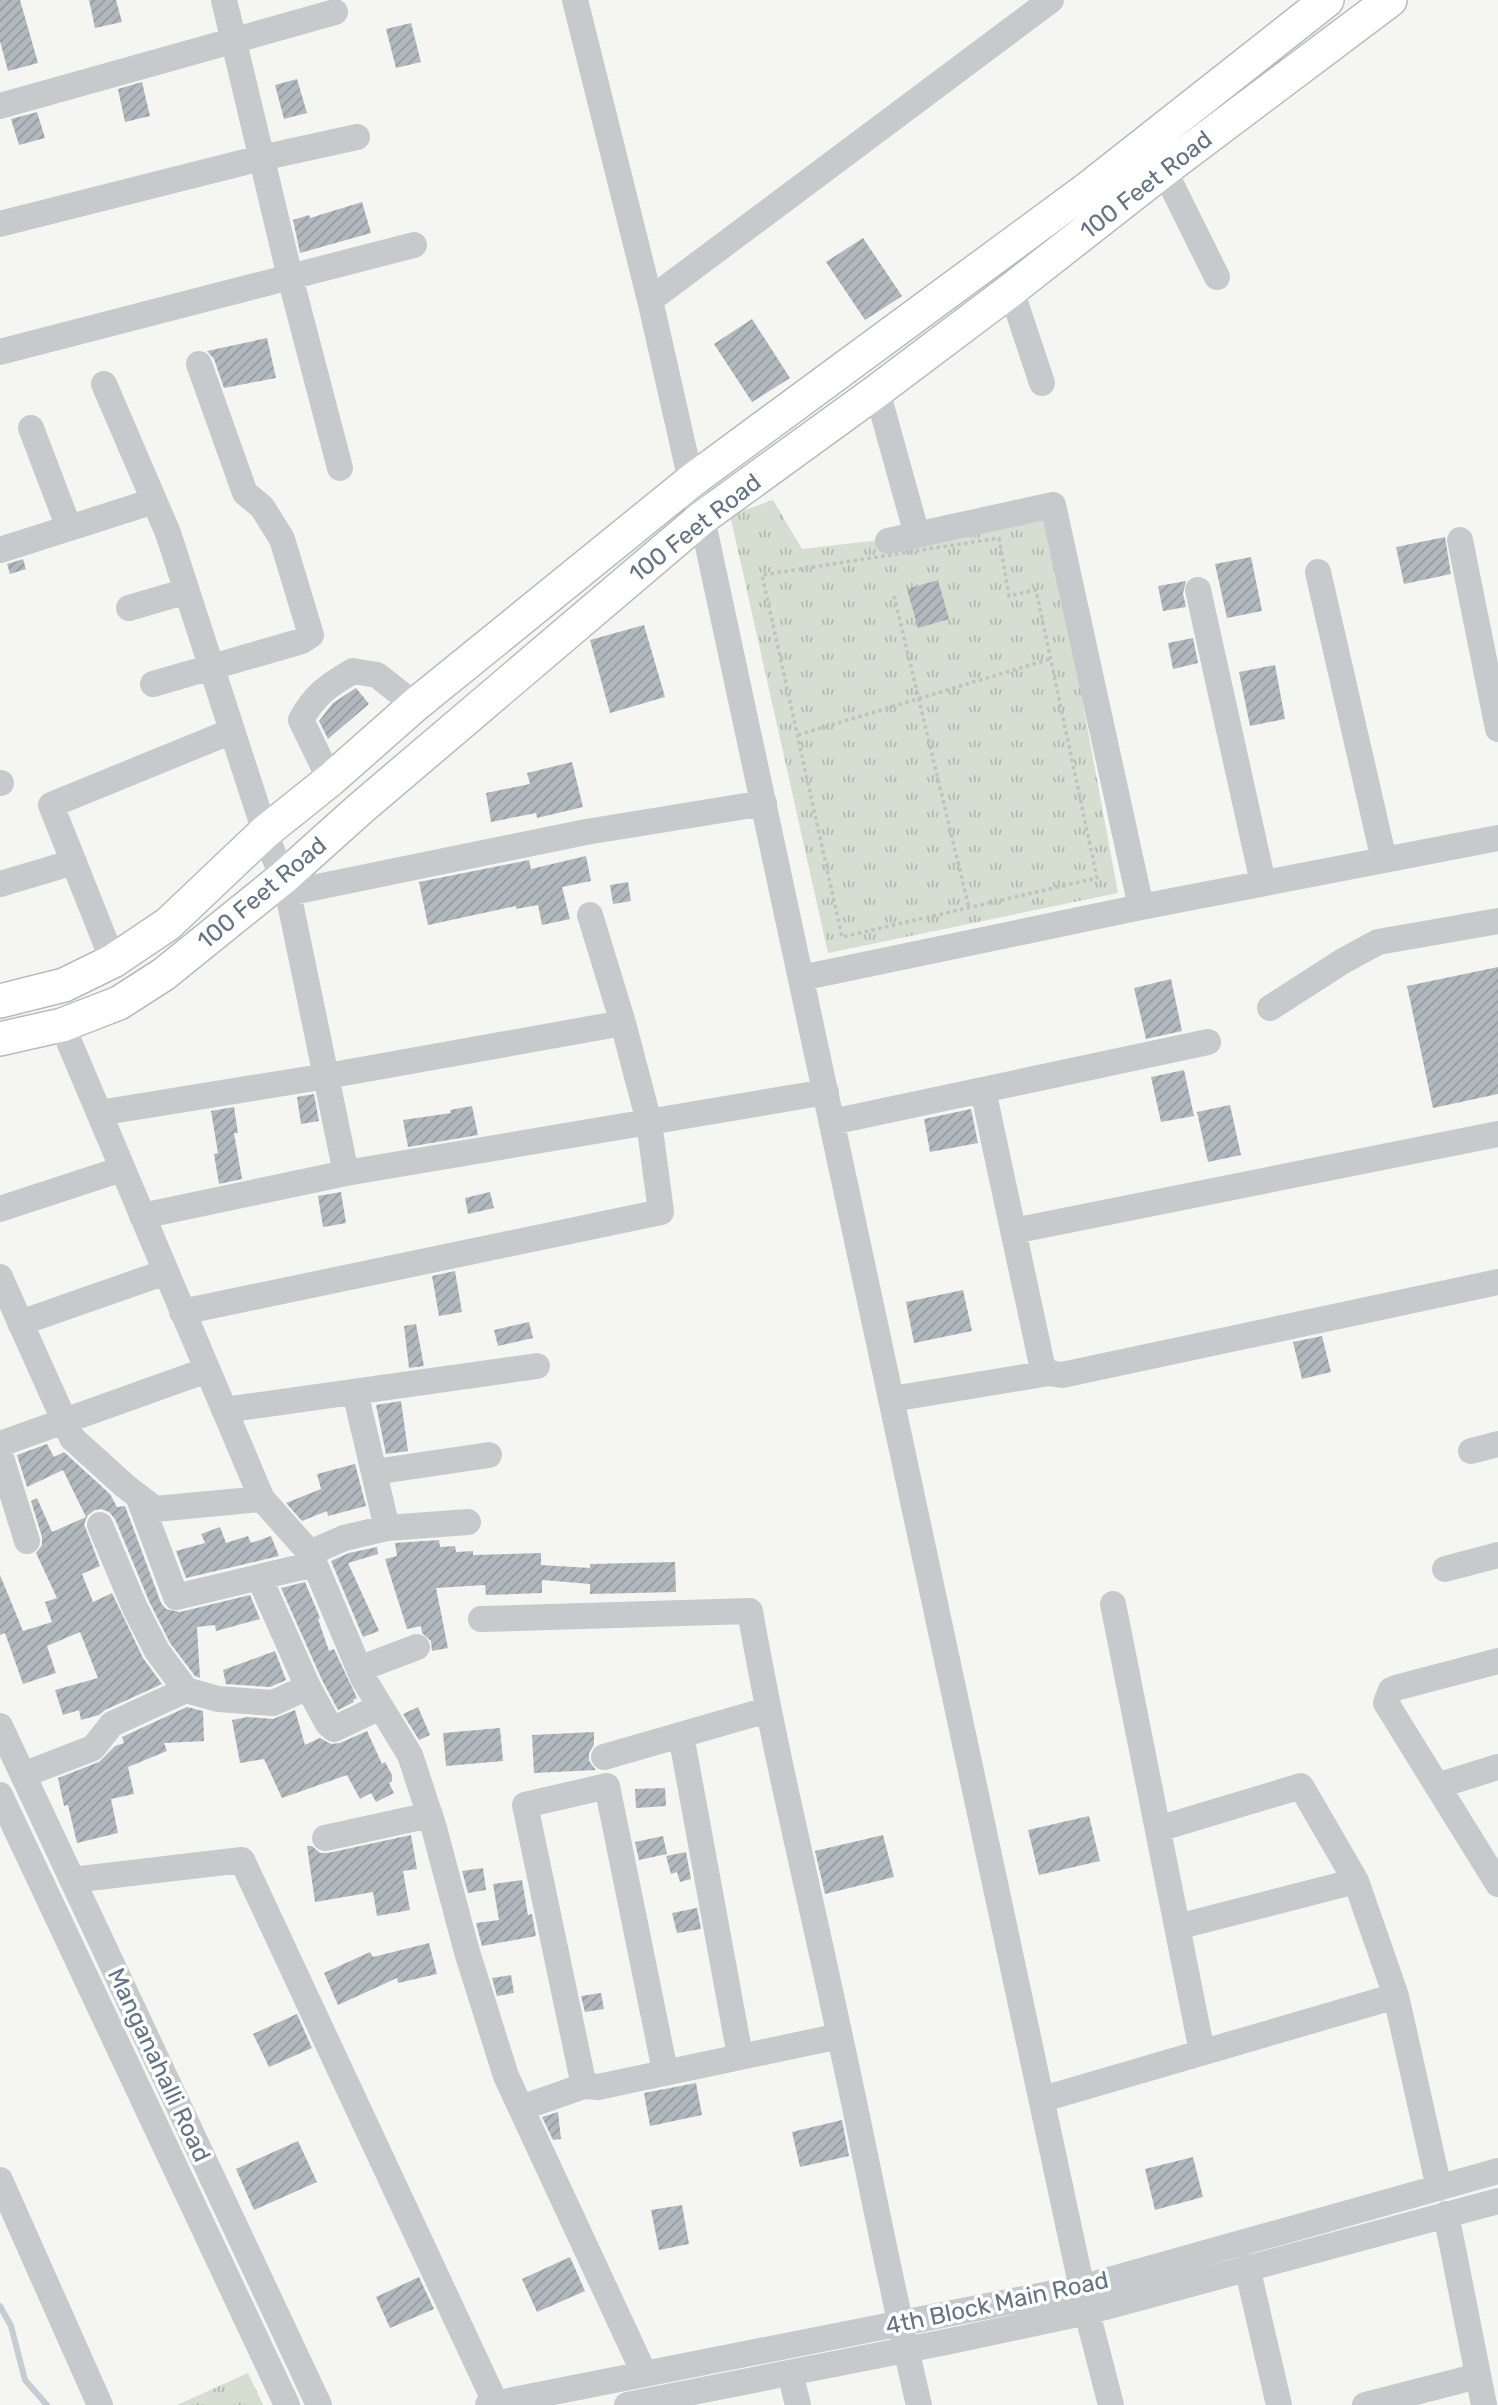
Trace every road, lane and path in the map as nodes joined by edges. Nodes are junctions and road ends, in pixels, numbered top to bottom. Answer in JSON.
{"nodes":[{"id":1,"x":223,"y":0,"type":"edge"},
{"id":2,"x":575,"y":0,"type":"edge"},
{"id":3,"x":1051,"y":0,"type":"edge"},
{"id":4,"x":1327,"y":0,"type":"edge"},
{"id":5,"x":1390,"y":0,"type":"edge"},
{"id":6,"x":335,"y":12,"type":"dead end"},
{"id":7,"x":233,"y":40,"type":"junction"},
{"id":8,"x":0,"y":106,"type":"edge"},
{"id":9,"x":357,"y":137,"type":"dead end"},
{"id":10,"x":261,"y":158,"type":"junction"},
{"id":11,"x":1164,"y":170,"type":"junction"},
{"id":12,"x":0,"y":224,"type":"edge"},
{"id":13,"x":414,"y":245,"type":"dead end"},
{"id":14,"x":290,"y":277,"type":"junction"},
{"id":15,"x":1217,"y":277,"type":"dead end"},
{"id":16,"x":1012,"y":290,"type":"junction"},
{"id":17,"x":650,"y":300,"type":"junction"},
{"id":18,"x":0,"y":352,"type":"edge"},
{"id":19,"x":199,"y":365,"type":"dead end"},
{"id":20,"x":1042,"y":383,"type":"dead end"},
{"id":21,"x":104,"y":384,"type":"dead end"},
{"id":22,"x":877,"y":391,"type":"junction"},
{"id":23,"x":31,"y":428,"type":"dead end"},
{"id":24,"x":340,"y":468,"type":"dead end"},
{"id":25,"x":691,"y":481,"type":"junction"},
{"id":26,"x":154,"y":501,"type":"junction"},
{"id":27,"x":702,"y":517,"type":"junction"},
{"id":28,"x":69,"y":528,"type":"junction"},
{"id":29,"x":917,"y":535,"type":"junction"},
{"id":30,"x":1460,"y":540,"type":"dead end"},
{"id":31,"x":888,"y":541,"type":"dead end"},
{"id":32,"x":0,"y":550,"type":"edge"},
{"id":33,"x":1318,"y":572,"type":"dead end"},
{"id":34,"x":1198,"y":590,"type":"dead end"},
{"id":35,"x":187,"y":591,"type":"junction"},
{"id":36,"x":894,"y":596,"type":"dead end"},
{"id":37,"x":129,"y":608,"type":"dead end"},
{"id":38,"x":1051,"y":659,"type":"junction"},
{"id":39,"x":213,"y":667,"type":"junction"},
{"id":40,"x":153,"y":684,"type":"dead end"},
{"id":41,"x":919,"y":698,"type":"junction"},
{"id":42,"x":415,"y":705,"type":"junction"},
{"id":43,"x":1498,"y":729,"type":"edge"},
{"id":44,"x":232,"y":731,"type":"junction"},
{"id":45,"x":798,"y":735,"type":"junction"},
{"id":46,"x":330,"y":780,"type":"junction"},
{"id":47,"x":764,"y":803,"type":"junction"},
{"id":48,"x":265,"y":832,"type":"junction"},
{"id":49,"x":1498,"y":838,"type":"edge"},
{"id":50,"x":1384,"y":860,"type":"junction"},
{"id":51,"x":74,"y":862,"type":"junction"},
{"id":52,"x":1262,"y":883,"type":"junction"},
{"id":53,"x":0,"y":884,"type":"edge"},
{"id":54,"x":286,"y":885,"type":"junction"},
{"id":55,"x":1141,"y":906,"type":"junction"},
{"id":56,"x":970,"y":908,"type":"junction"},
{"id":57,"x":590,"y":915,"type":"dead end"},
{"id":58,"x":1498,"y":921,"type":"edge"},
{"id":59,"x":113,"y":961,"type":"junction"},
{"id":60,"x":802,"y":978,"type":"junction"},
{"id":61,"x":0,"y":1001,"type":"edge"},
{"id":62,"x":1270,"y":1008,"type":"dead end"},
{"id":63,"x":623,"y":1023,"type":"junction"},
{"id":64,"x":62,"y":1025,"type":"junction"},
{"id":65,"x":0,"y":1039,"type":"edge"},
{"id":66,"x":1208,"y":1042,"type":"dead end"},
{"id":67,"x":327,"y":1076,"type":"junction"},
{"id":68,"x":983,"y":1090,"type":"junction"},
{"id":69,"x":826,"y":1092,"type":"junction"},
{"id":70,"x":99,"y":1113,"type":"junction"},
{"id":71,"x":649,"y":1122,"type":"junction"},
{"id":72,"x":832,"y":1122,"type":"junction"},
{"id":73,"x":1498,"y":1133,"type":"edge"},
{"id":74,"x":122,"y":1169,"type":"junction"},
{"id":75,"x":346,"y":1173,"type":"junction"},
{"id":76,"x":0,"y":1209,"type":"edge"},
{"id":77,"x":142,"y":1216,"type":"junction"},
{"id":78,"x":1013,"y":1231,"type":"junction"},
{"id":79,"x":166,"y":1272,"type":"junction"},
{"id":80,"x":0,"y":1277,"type":"edge"},
{"id":81,"x":1498,"y":1282,"type":"edge"},
{"id":82,"x":11,"y":1310,"type":"edge"},
{"id":83,"x":183,"y":1312,"type":"junction"},
{"id":84,"x":537,"y":1366,"type":"dead end"},
{"id":85,"x":207,"y":1370,"type":"junction"},
{"id":86,"x":1049,"y":1373,"type":"junction"},
{"id":87,"x":355,"y":1392,"type":"junction"},
{"id":88,"x":892,"y":1399,"type":"junction"},
{"id":89,"x":224,"y":1410,"type":"junction"},
{"id":90,"x":65,"y":1421,"type":"junction"},
{"id":91,"x":0,"y":1444,"type":"edge"},
{"id":92,"x":1498,"y":1444,"type":"edge"},
{"id":93,"x":1471,"y":1451,"type":"dead end"},
{"id":94,"x":0,"y":1454,"type":"edge"},
{"id":95,"x":489,"y":1455,"type":"dead end"},
{"id":96,"x":374,"y":1472,"type":"junction"},
{"id":97,"x":138,"y":1496,"type":"junction"},
{"id":98,"x":262,"y":1499,"type":"junction"},
{"id":99,"x":468,"y":1522,"type":"dead end"},
{"id":100,"x":100,"y":1525,"type":"dead end"},
{"id":101,"x":387,"y":1528,"type":"junction"},
{"id":102,"x":27,"y":1541,"type":"dead end"},
{"id":103,"x":1498,"y":1555,"type":"edge"},
{"id":104,"x":312,"y":1558,"type":"junction"},
{"id":105,"x":1445,"y":1569,"type":"dead end"},
{"id":106,"x":259,"y":1577,"type":"junction"},
{"id":107,"x":1113,"y":1604,"type":"dead end"},
{"id":108,"x":481,"y":1619,"type":"dead end"},
{"id":109,"x":417,"y":1647,"type":"dead end"},
{"id":110,"x":1498,"y":1661,"type":"edge"},
{"id":111,"x":359,"y":1669,"type":"junction"},
{"id":112,"x":308,"y":1687,"type":"junction"},
{"id":113,"x":186,"y":1690,"type":"junction"},
{"id":114,"x":380,"y":1707,"type":"junction"},
{"id":115,"x":767,"y":1710,"type":"junction"},
{"id":116,"x":0,"y":1726,"type":"edge"},
{"id":117,"x":681,"y":1735,"type":"junction"},
{"id":118,"x":604,"y":1757,"type":"dead end"},
{"id":119,"x":1498,"y":1768,"type":"edge"},
{"id":120,"x":23,"y":1774,"type":"junction"},
{"id":121,"x":1437,"y":1786,"type":"junction"},
{"id":122,"x":0,"y":1795,"type":"edge"},
{"id":123,"x":430,"y":1815,"type":"junction"},
{"id":124,"x":1158,"y":1829,"type":"junction"},
{"id":125,"x":325,"y":1839,"type":"dead end"},
{"id":126,"x":1495,"y":1874,"type":"edge"},
{"id":127,"x":72,"y":1880,"type":"junction"},
{"id":128,"x":1356,"y":1881,"type":"junction"},
{"id":129,"x":1177,"y":1927,"type":"junction"},
{"id":130,"x":1396,"y":1996,"type":"junction"},
{"id":131,"x":840,"y":2036,"type":"junction"},
{"id":132,"x":1202,"y":2052,"type":"junction"},
{"id":133,"x":740,"y":2056,"type":"junction"},
{"id":134,"x":665,"y":2071,"type":"junction"},
{"id":135,"x":584,"y":2086,"type":"junction"},
{"id":136,"x":1043,"y":2099,"type":"junction"},
{"id":137,"x":521,"y":2108,"type":"junction"},
{"id":138,"x":1498,"y":2171,"type":"edge"},
{"id":139,"x":0,"y":2180,"type":"edge"},
{"id":140,"x":1439,"y":2188,"type":"junction"},
{"id":141,"x":1498,"y":2201,"type":"edge"},
{"id":142,"x":1446,"y":2214,"type":"junction"},
{"id":143,"x":1247,"y":2267,"type":"junction"},
{"id":144,"x":1085,"y":2300,"type":"junction"},
{"id":145,"x":900,"y":2323,"type":"junction"},
{"id":146,"x":906,"y":2350,"type":"junction"},
{"id":147,"x":790,"y":2373,"type":"junction"},
{"id":148,"x":644,"y":2374,"type":"junction"},
{"id":149,"x":1478,"y":2376,"type":"junction"},
{"id":150,"x":492,"y":2404,"type":"edge"},
{"id":151,"x":100,"y":2405,"type":"edge"},
{"id":152,"x":287,"y":2405,"type":"edge"},
{"id":153,"x":319,"y":2405,"type":"edge"},
{"id":154,"x":627,"y":2405,"type":"edge"},
{"id":155,"x":797,"y":2405,"type":"edge"},
{"id":156,"x":919,"y":2405,"type":"edge"},
{"id":157,"x":1111,"y":2405,"type":"edge"},
{"id":158,"x":1279,"y":2405,"type":"edge"},
{"id":159,"x":1364,"y":2405,"type":"edge"},
{"id":160,"x":1483,"y":2405,"type":"edge"}],
"edges":[{"from":1,"to":7,"type":"street"},
{"from":2,"to":17,"type":"street"},
{"from":3,"to":17,"type":"street"},
{"from":4,"to":25,"type":"main road","name":"100 Feet Road"},
{"from":5,"to":11,"type":"main road","name":"100 Feet Road"},
{"from":6,"to":7,"type":"street"},
{"from":7,"to":8,"type":"street"},
{"from":7,"to":10,"type":"street"},
{"from":9,"to":10,"type":"street"},
{"from":10,"to":12,"type":"street"},
{"from":10,"to":14,"type":"street"},
{"from":11,"to":15,"type":"street"},
{"from":11,"to":16,"type":"main road","name":"100 Feet Road"},
{"from":13,"to":14,"type":"street"},
{"from":14,"to":18,"type":"street"},
{"from":14,"to":24,"type":"street"},
{"from":16,"to":20,"type":"street"},
{"from":16,"to":22,"type":"main road","name":"100 Feet Road"},
{"from":17,"to":25,"type":"street"},
{"from":19,"to":39,"type":"street"},
{"from":21,"to":26,"type":"street"},
{"from":22,"to":27,"type":"main road","name":"100 Feet Road"},
{"from":22,"to":29,"type":"street"},
{"from":23,"to":28,"type":"street"},
{"from":25,"to":27,"type":"street"},
{"from":25,"to":42,"type":"main road","name":"100 Feet Road"},
{"from":26,"to":28,"type":"street"},
{"from":26,"to":35,"type":"street"},
{"from":27,"to":47,"type":"street"},
{"from":27,"to":54,"type":"main road","name":"100 Feet Road"},
{"from":28,"to":32,"type":"street"},
{"from":29,"to":31,"type":"street"},
{"from":29,"to":55,"type":"street"},
{"from":30,"to":43,"type":"street"},
{"from":33,"to":50,"type":"street"},
{"from":34,"to":52,"type":"street"},
{"from":35,"to":37,"type":"street"},
{"from":35,"to":39,"type":"street"},
{"from":36,"to":41,"type":"path"},
{"from":38,"to":41,"type":"path"},
{"from":38,"to":45,"type":"path"},
{"from":38,"to":56,"type":"path"},
{"from":39,"to":40,"type":"street"},
{"from":39,"to":44,"type":"street"},
{"from":41,"to":45,"type":"path"},
{"from":41,"to":56,"type":"path"},
{"from":42,"to":46,"type":"main road","name":"100 Feet Road"},
{"from":42,"to":46,"type":"street"},
{"from":44,"to":48,"type":"street"},
{"from":44,"to":51,"type":"street"},
{"from":45,"to":56,"type":"path"},
{"from":46,"to":48,"type":"main road","name":"100 Feet Road"},
{"from":47,"to":54,"type":"street"},
{"from":47,"to":60,"type":"street"},
{"from":48,"to":54,"type":"street"},
{"from":48,"to":59,"type":"main road","name":"100 Feet Road"},
{"from":49,"to":50,"type":"street"},
{"from":50,"to":52,"type":"street"},
{"from":51,"to":53,"type":"street"},
{"from":51,"to":59,"type":"street"},
{"from":52,"to":55,"type":"street"},
{"from":54,"to":64,"type":"main road","name":"100 Feet Road"},
{"from":54,"to":67,"type":"street"},
{"from":55,"to":60,"type":"street"},
{"from":57,"to":63,"type":"street"},
{"from":58,"to":62,"type":"street"},
{"from":59,"to":61,"type":"main road","name":"100 Feet Road"},
{"from":60,"to":69,"type":"street"},
{"from":63,"to":67,"type":"street"},
{"from":63,"to":71,"type":"street"},
{"from":64,"to":65,"type":"main road","name":"100 Feet Road"},
{"from":64,"to":70,"type":"street"},
{"from":66,"to":68,"type":"street"},
{"from":67,"to":70,"type":"street"},
{"from":67,"to":75,"type":"street"},
{"from":68,"to":72,"type":"street"},
{"from":68,"to":78,"type":"street"},
{"from":69,"to":71,"type":"street"},
{"from":69,"to":72,"type":"street"},
{"from":70,"to":74,"type":"street"},
{"from":71,"to":75,"type":"street"},
{"from":71,"to":83,"type":"street"},
{"from":72,"to":88,"type":"street"},
{"from":73,"to":78,"type":"street"},
{"from":74,"to":76,"type":"street"},
{"from":74,"to":77,"type":"street"},
{"from":75,"to":77,"type":"street"},
{"from":77,"to":79,"type":"street"},
{"from":78,"to":86,"type":"street"},
{"from":79,"to":82,"type":"street"},
{"from":79,"to":83,"type":"street"},
{"from":80,"to":82,"type":"street"},
{"from":81,"to":86,"type":"street"},
{"from":82,"to":90,"type":"street"},
{"from":83,"to":85,"type":"street"},
{"from":84,"to":87,"type":"street"},
{"from":85,"to":89,"type":"street"},
{"from":85,"to":90,"type":"street"},
{"from":86,"to":88,"type":"street"},
{"from":87,"to":89,"type":"street"},
{"from":87,"to":96,"type":"street"},
{"from":88,"to":136,"type":"street"},
{"from":89,"to":98,"type":"street"},
{"from":90,"to":91,"type":"street"},
{"from":90,"to":97,"type":"street"},
{"from":92,"to":93,"type":"street"},
{"from":94,"to":102,"type":"street"},
{"from":95,"to":96,"type":"street"},
{"from":96,"to":101,"type":"street"},
{"from":97,"to":98,"type":"street"},
{"from":97,"to":106,"type":"street"},
{"from":98,"to":104,"type":"street"},
{"from":99,"to":101,"type":"street"},
{"from":100,"to":113,"type":"street"},
{"from":101,"to":104,"type":"street"},
{"from":103,"to":105,"type":"street"},
{"from":104,"to":106,"type":"street"},
{"from":104,"to":111,"type":"street"},
{"from":106,"to":112,"type":"street"},
{"from":107,"to":124,"type":"street"},
{"from":108,"to":115,"type":"street"},
{"from":109,"to":111,"type":"street"},
{"from":110,"to":121,"type":"street"},
{"from":111,"to":114,"type":"street"},
{"from":112,"to":113,"type":"street"},
{"from":112,"to":114,"type":"street"},
{"from":113,"to":120,"type":"street"},
{"from":114,"to":123,"type":"street"},
{"from":115,"to":117,"type":"street"},
{"from":115,"to":131,"type":"street"},
{"from":116,"to":120,"type":"street","name":"Manganahalli Road"},
{"from":117,"to":118,"type":"street"},
{"from":117,"to":133,"type":"street"},
{"from":119,"to":121,"type":"street"},
{"from":120,"to":127,"type":"street","name":"Manganahalli Road"},
{"from":121,"to":126,"type":"street"},
{"from":122,"to":152,"type":"street","name":"Manganahalli Road"},
{"from":123,"to":125,"type":"street"},
{"from":123,"to":137,"type":"street"},
{"from":124,"to":128,"type":"street"},
{"from":124,"to":129,"type":"street"},
{"from":127,"to":150,"type":"street"},
{"from":127,"to":153,"type":"street","name":"Manganahalli Road"},
{"from":128,"to":129,"type":"street"},
{"from":128,"to":130,"type":"street"},
{"from":129,"to":132,"type":"street"},
{"from":130,"to":132,"type":"street"},
{"from":130,"to":140,"type":"street"},
{"from":131,"to":133,"type":"street"},
{"from":131,"to":145,"type":"street"},
{"from":132,"to":136,"type":"street"},
{"from":133,"to":134,"type":"street"},
{"from":134,"to":135,"type":"street"},
{"from":134,"to":135,"type":"street"},
{"from":135,"to":137,"type":"street"},
{"from":136,"to":144,"type":"street"},
{"from":137,"to":148,"type":"street"},
{"from":138,"to":140,"type":"street","name":"4th Block Main Road"},
{"from":139,"to":151,"type":"street"},
{"from":140,"to":144,"type":"street","name":"4th Block Main Road"},
{"from":141,"to":142,"type":"street","name":"4th Block Main Road"},
{"from":142,"to":143,"type":"street","name":"4th Block Main Road"},
{"from":142,"to":149,"type":"street"},
{"from":143,"to":144,"type":"street","name":"4th Block Main Road"},
{"from":143,"to":158,"type":"street"},
{"from":144,"to":145,"type":"street","name":"4th Block Main Road"},
{"from":144,"to":146,"type":"street","name":"4th Block Main Road"},
{"from":144,"to":157,"type":"street"},
{"from":145,"to":146,"type":"street"},
{"from":145,"to":148,"type":"street","name":"4th Block Main Road"},
{"from":146,"to":147,"type":"street","name":"4th Block Main Road"},
{"from":146,"to":156,"type":"street"},
{"from":147,"to":154,"type":"street","name":"4th Block Main Road"},
{"from":147,"to":155,"type":"street"},
{"from":148,"to":150,"type":"street","name":"4th Block Main Road"},
{"from":149,"to":159,"type":"street"},
{"from":149,"to":160,"type":"street"}]}
